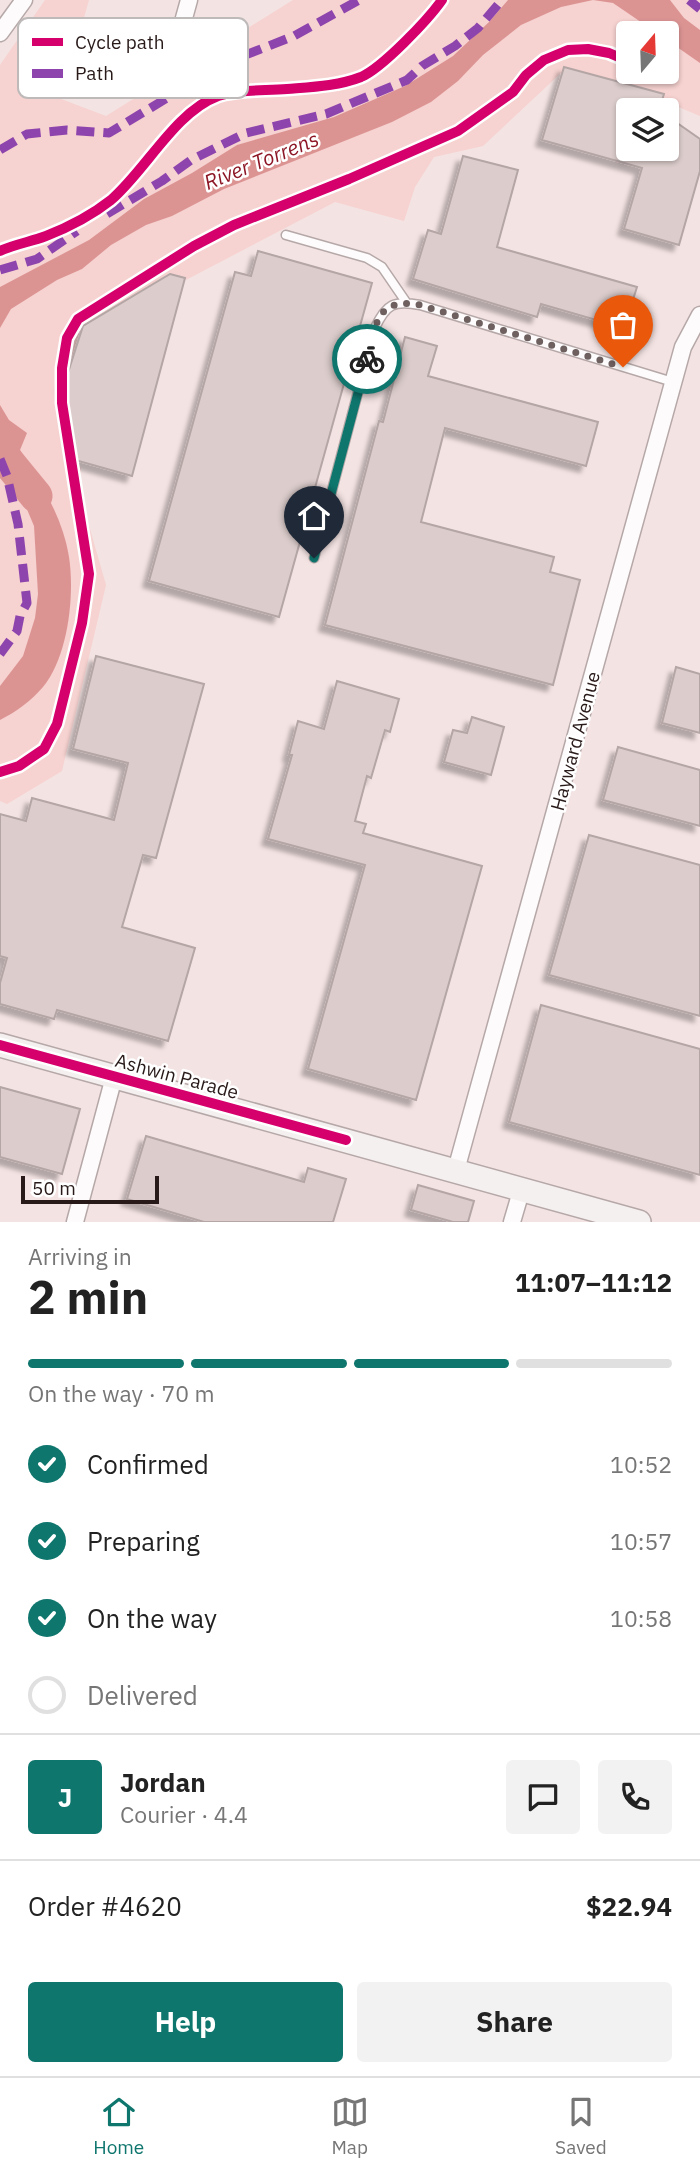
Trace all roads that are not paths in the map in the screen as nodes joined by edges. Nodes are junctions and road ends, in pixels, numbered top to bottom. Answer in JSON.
{"nodes":[{"id":1,"x":24,"y":0,"type":"edge"},
{"id":2,"x":189,"y":0,"type":"edge"},
{"id":3,"x":184,"y":18,"type":"edge"},
{"id":4,"x":0,"y":33,"type":"edge"},
{"id":5,"x":286,"y":235,"type":"dead end"},
{"id":6,"x":406,"y":302,"type":"junction"},
{"id":7,"x":700,"y":315,"type":"edge"},
{"id":8,"x":673,"y":382,"type":"junction"},
{"id":9,"x":314,"y":558,"type":"dead end"},
{"id":10,"x":0,"y":1045,"type":"edge"},
{"id":11,"x":114,"y":1077,"type":"junction"},
{"id":12,"x":456,"y":1170,"type":"junction"},
{"id":13,"x":522,"y":1188,"type":"junction"},
{"id":14,"x":75,"y":1222,"type":"edge"},
{"id":15,"x":512,"y":1222,"type":"edge"},
{"id":16,"x":639,"y":1222,"type":"edge"}],
"edges":[{"from":1,"to":4,"type":"street"},
{"from":2,"to":3,"type":"street"},
{"from":5,"to":6,"type":"lane"},
{"from":6,"to":8,"type":"lane"},
{"from":6,"to":9,"type":"lane"},
{"from":7,"to":8,"type":"street","name":"Hayward Avenue"},
{"from":8,"to":12,"type":"street","name":"Hayward Avenue"},
{"from":10,"to":11,"type":"street","name":"Ashwin Parade"},
{"from":11,"to":12,"type":"street","name":"Ashwin Parade"},
{"from":11,"to":14,"type":"street"},
{"from":12,"to":13,"type":"street","name":"Ashwin Parade"},
{"from":13,"to":15,"type":"street"},
{"from":13,"to":16,"type":"street","name":"Ashwin Parade"}]}
